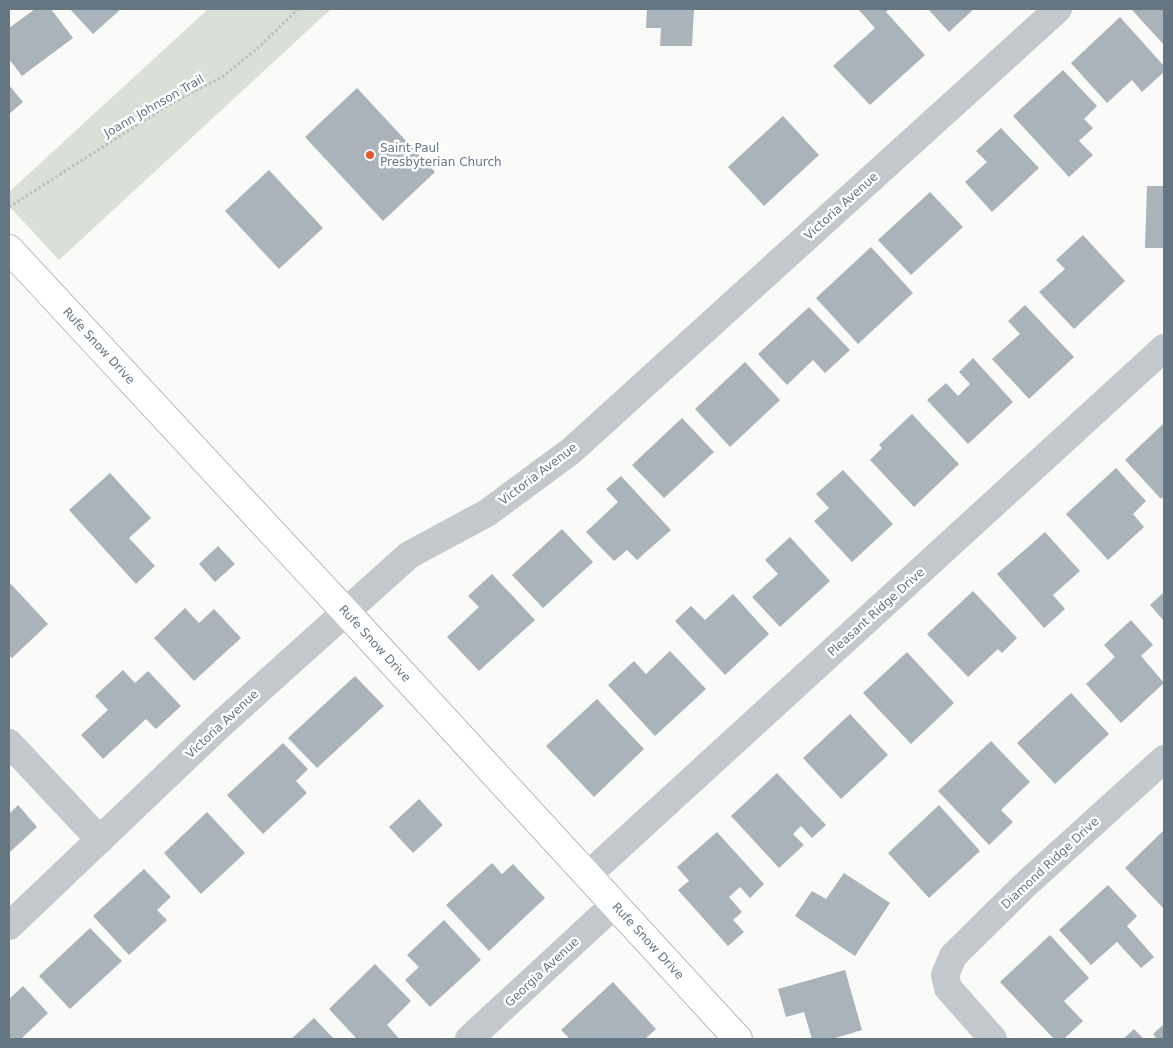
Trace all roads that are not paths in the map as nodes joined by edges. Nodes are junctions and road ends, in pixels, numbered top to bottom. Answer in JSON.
{"nodes":[{"id":1,"x":1058,"y":9,"type":"edge"},
{"id":2,"x":9,"y":249,"type":"edge"},
{"id":3,"x":1164,"y":348,"type":"edge"},
{"id":4,"x":345,"y":612,"type":"junction"},
{"id":5,"x":9,"y":743,"type":"edge"},
{"id":6,"x":1164,"y":758,"type":"edge"},
{"id":7,"x":100,"y":840,"type":"junction"},
{"id":8,"x":588,"y":875,"type":"junction"},
{"id":9,"x":614,"y":905,"type":"junction"},
{"id":10,"x":9,"y":926,"type":"edge"},
{"id":11,"x":469,"y":1039,"type":"edge"},
{"id":12,"x":738,"y":1039,"type":"edge"},
{"id":13,"x":993,"y":1039,"type":"edge"}],
"edges":[{"from":1,"to":4,"type":"street","name":"Victoria Avenue"},
{"from":2,"to":4,"type":"main road","name":"Rufe Snow Drive"},
{"from":3,"to":8,"type":"street","name":"Pleasant Ridge Drive"},
{"from":4,"to":7,"type":"street","name":"Victoria Avenue"},
{"from":4,"to":8,"type":"main road","name":"Rufe Snow Drive"},
{"from":5,"to":7,"type":"street"},
{"from":6,"to":13,"type":"street","name":"Diamond Ridge Drive"},
{"from":7,"to":10,"type":"street","name":"Victoria Avenue"},
{"from":8,"to":9,"type":"main road","name":"Rufe Snow Drive"},
{"from":9,"to":11,"type":"street","name":"Georgia Avenue"},
{"from":9,"to":12,"type":"main road","name":"Rufe Snow Drive"}]}
